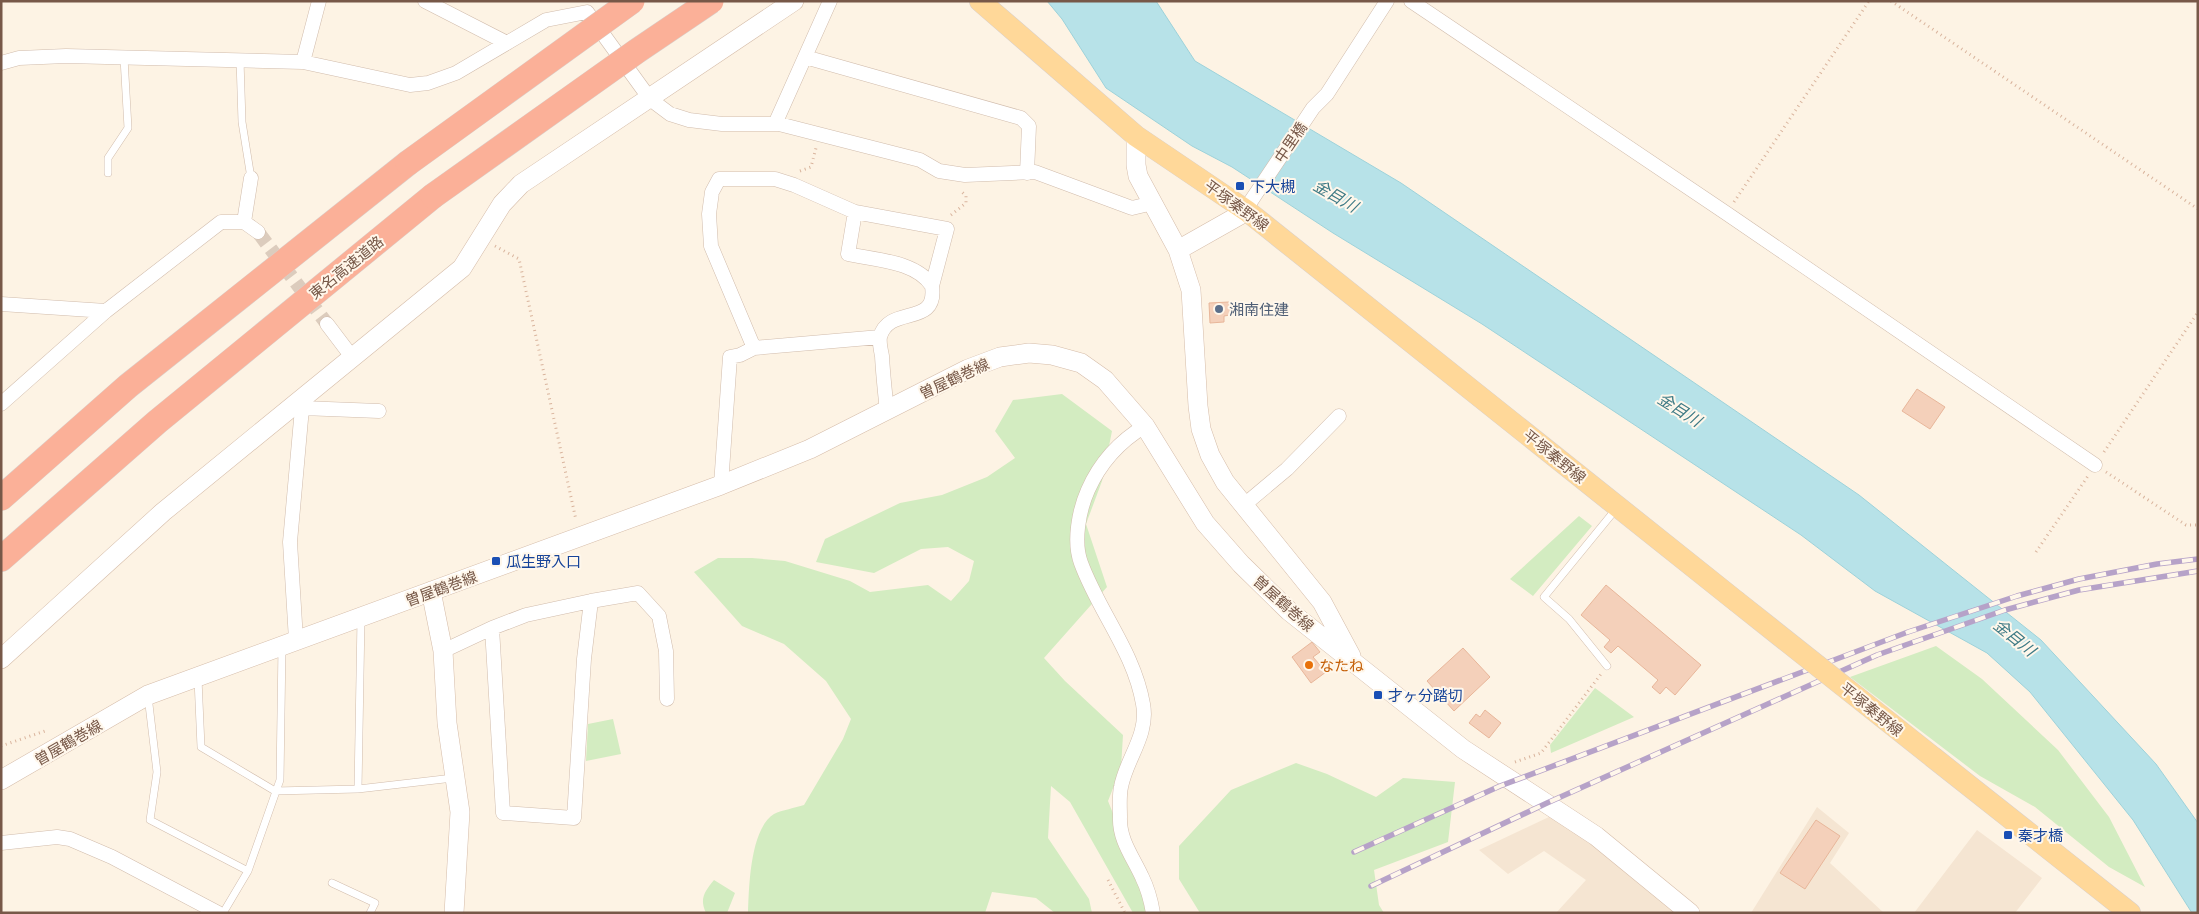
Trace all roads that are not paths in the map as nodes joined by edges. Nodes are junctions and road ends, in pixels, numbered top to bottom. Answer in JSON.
{"nodes":[{"id":1,"x":320,"y":1,"type":"edge"},
{"id":2,"x":424,"y":1,"type":"edge"},
{"id":3,"x":632,"y":1,"type":"edge"},
{"id":4,"x":711,"y":1,"type":"edge"},
{"id":5,"x":794,"y":1,"type":"edge"},
{"id":6,"x":830,"y":1,"type":"edge"},
{"id":7,"x":980,"y":1,"type":"edge"},
{"id":8,"x":1387,"y":1,"type":"edge"},
{"id":9,"x":1411,"y":1,"type":"edge"},
{"id":10,"x":507,"y":43,"type":"junction"},
{"id":11,"x":805,"y":57,"type":"junction"},
{"id":12,"x":124,"y":58,"type":"junction"},
{"id":13,"x":240,"y":60,"type":"junction"},
{"id":14,"x":303,"y":62,"type":"junction"},
{"id":15,"x":1,"y":63,"type":"edge"},
{"id":16,"x":650,"y":99,"type":"junction"},
{"id":17,"x":775,"y":124,"type":"junction"},
{"id":18,"x":1136,"y":136,"type":"junction"},
{"id":19,"x":1027,"y":172,"type":"junction"},
{"id":20,"x":108,"y":173,"type":"dead end"},
{"id":21,"x":250,"y":178,"type":"joint"},
{"id":22,"x":1153,"y":203,"type":"junction"},
{"id":23,"x":1249,"y":206,"type":"junction"},
{"id":24,"x":856,"y":212,"type":"junction"},
{"id":25,"x":244,"y":222,"type":"junction"},
{"id":26,"x":258,"y":232,"type":"tunnel mouth"},
{"id":27,"x":1178,"y":250,"type":"junction"},
{"id":28,"x":932,"y":286,"type":"junction"},
{"id":29,"x":1,"y":304,"type":"edge"},
{"id":30,"x":106,"y":311,"type":"junction"},
{"id":31,"x":327,"y":324,"type":"tunnel mouth"},
{"id":32,"x":880,"y":337,"type":"junction"},
{"id":33,"x":754,"y":348,"type":"junction"},
{"id":34,"x":352,"y":357,"type":"junction"},
{"id":35,"x":302,"y":402,"type":"junction"},
{"id":36,"x":1,"y":404,"type":"edge"},
{"id":37,"x":379,"y":411,"type":"dead end"},
{"id":38,"x":887,"y":411,"type":"junction"},
{"id":39,"x":1339,"y":416,"type":"dead end"},
{"id":40,"x":1145,"y":426,"type":"junction"},
{"id":41,"x":2095,"y":465,"type":"road end"},
{"id":42,"x":721,"y":485,"type":"junction"},
{"id":43,"x":1,"y":498,"type":"edge"},
{"id":44,"x":1244,"y":505,"type":"junction"},
{"id":45,"x":1618,"y":506,"type":"junction"},
{"id":46,"x":1,"y":559,"type":"edge"},
{"id":47,"x":431,"y":591,"type":"junction"},
{"id":48,"x":591,"y":601,"type":"junction"},
{"id":49,"x":361,"y":617,"type":"junction"},
{"id":50,"x":492,"y":628,"type":"junction"},
{"id":51,"x":289,"y":643,"type":"junction"},
{"id":52,"x":443,"y":651,"type":"junction"},
{"id":53,"x":1,"y":659,"type":"edge"},
{"id":54,"x":1354,"y":661,"type":"junction"},
{"id":55,"x":1607,"y":666,"type":"road end"},
{"id":56,"x":198,"y":676,"type":"junction"},
{"id":57,"x":148,"y":695,"type":"junction"},
{"id":58,"x":667,"y":699,"type":"dead end"},
{"id":59,"x":456,"y":777,"type":"junction"},
{"id":60,"x":1,"y":780,"type":"edge"},
{"id":61,"x":358,"y":789,"type":"junction"},
{"id":62,"x":275,"y":791,"type":"junction"},
{"id":63,"x":1,"y":843,"type":"edge"},
{"id":64,"x":248,"y":871,"type":"junction"},
{"id":65,"x":332,"y":882,"type":"dead end"},
{"id":66,"x":218,"y":913,"type":"edge"},
{"id":67,"x":223,"y":913,"type":"edge"},
{"id":68,"x":370,"y":913,"type":"edge"},
{"id":69,"x":454,"y":913,"type":"edge"},
{"id":70,"x":1153,"y":913,"type":"edge"},
{"id":71,"x":1690,"y":913,"type":"edge"},
{"id":72,"x":2130,"y":913,"type":"edge"}],
"edges":[{"from":1,"to":14,"type":"street"},
{"from":2,"to":10,"type":"street"},
{"from":3,"to":43,"type":"highway","bridge":true},
{"from":4,"to":46,"type":"highway","name":"東名高速道路","bridge":true},
{"from":5,"to":16,"type":"main road"},
{"from":6,"to":11,"type":"street"},
{"from":7,"to":18,"type":"main road","name":"平塚秦野線"},
{"from":8,"to":23,"type":"street","name":"中里橋"},
{"from":9,"to":41,"type":"street"},
{"from":10,"to":14,"type":"street"},
{"from":10,"to":16,"type":"street"},
{"from":11,"to":17,"type":"street"},
{"from":11,"to":19,"type":"street"},
{"from":12,"to":13,"type":"street"},
{"from":12,"to":15,"type":"street"},
{"from":12,"to":20,"type":"lane"},
{"from":13,"to":14,"type":"street"},
{"from":13,"to":21,"type":"lane"},
{"from":16,"to":17,"type":"street"},
{"from":16,"to":34,"type":"main road"},
{"from":17,"to":19,"type":"street"},
{"from":18,"to":22,"type":"main road","name":"曽屋鶴巻線"},
{"from":18,"to":23,"type":"main road","name":"平塚秦野線"},
{"from":19,"to":22,"type":"street"},
{"from":21,"to":25,"type":"street"},
{"from":22,"to":27,"type":"main road","name":"曽屋鶴巻線"},
{"from":23,"to":27,"type":"main road"},
{"from":23,"to":45,"type":"main road","name":"平塚秦野線"},
{"from":24,"to":28,"type":"street"},
{"from":24,"to":28,"type":"street"},
{"from":24,"to":33,"type":"street"},
{"from":25,"to":26,"type":"street"},
{"from":25,"to":30,"type":"street"},
{"from":27,"to":44,"type":"main road","name":"曽屋鶴巻線"},
{"from":28,"to":32,"type":"street"},
{"from":29,"to":30,"type":"street"},
{"from":30,"to":36,"type":"street"},
{"from":31,"to":34,"type":"street"},
{"from":32,"to":33,"type":"street"},
{"from":32,"to":38,"type":"street"},
{"from":33,"to":42,"type":"street"},
{"from":34,"to":35,"type":"main road"},
{"from":35,"to":37,"type":"street"},
{"from":35,"to":51,"type":"street"},
{"from":35,"to":53,"type":"main road"},
{"from":38,"to":40,"type":"main road","name":"曽屋鶴巻線"},
{"from":38,"to":42,"type":"main road","name":"曽屋鶴巻線"},
{"from":39,"to":44,"type":"street"},
{"from":40,"to":54,"type":"main road","name":"曽屋鶴巻線"},
{"from":40,"to":70,"type":"street"},
{"from":42,"to":47,"type":"main road","name":"曽屋鶴巻線"},
{"from":44,"to":54,"type":"main road","name":"曽屋鶴巻線"},
{"from":45,"to":55,"type":"lane"},
{"from":45,"to":72,"type":"main road","name":"平塚秦野線","bridge":true},
{"from":47,"to":49,"type":"main road","name":"曽屋鶴巻線"},
{"from":47,"to":52,"type":"main road"},
{"from":48,"to":50,"type":"street"},
{"from":48,"to":50,"type":"street"},
{"from":48,"to":58,"type":"street"},
{"from":49,"to":51,"type":"main road","name":"曽屋鶴巻線"},
{"from":49,"to":61,"type":"lane"},
{"from":50,"to":52,"type":"street"},
{"from":51,"to":56,"type":"main road","name":"曽屋鶴巻線"},
{"from":51,"to":62,"type":"lane"},
{"from":52,"to":59,"type":"main road"},
{"from":54,"to":71,"type":"main road"},
{"from":56,"to":57,"type":"main road","name":"曽屋鶴巻線"},
{"from":56,"to":62,"type":"lane"},
{"from":57,"to":60,"type":"main road","name":"曽屋鶴巻線"},
{"from":57,"to":64,"type":"lane"},
{"from":59,"to":61,"type":"lane"},
{"from":59,"to":69,"type":"main road"},
{"from":61,"to":62,"type":"lane"},
{"from":62,"to":64,"type":"lane"},
{"from":63,"to":66,"type":"street"},
{"from":64,"to":67,"type":"lane"},
{"from":65,"to":68,"type":"lane"}]}
